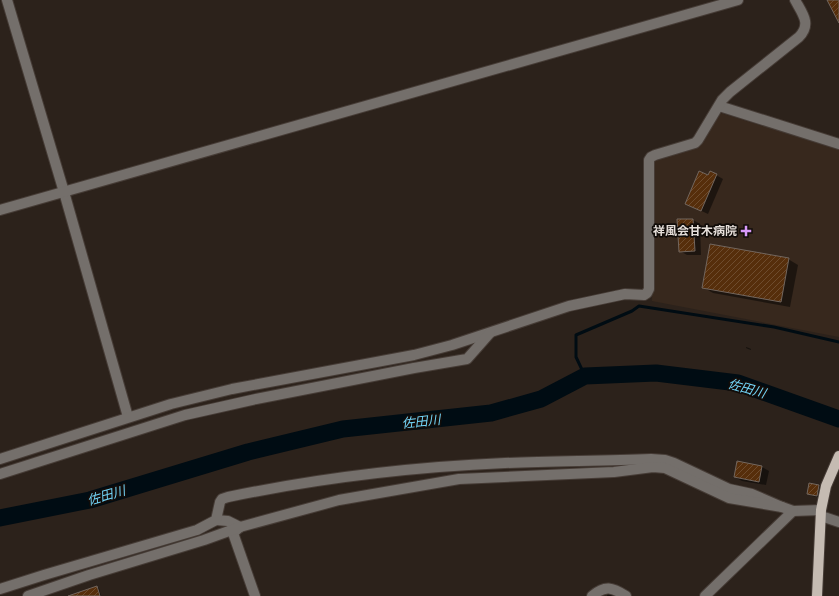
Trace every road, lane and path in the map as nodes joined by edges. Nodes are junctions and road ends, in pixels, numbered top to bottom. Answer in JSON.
{"nodes":[{"id":1,"x":7,"y":0,"type":"edge"},
{"id":2,"x":738,"y":0,"type":"edge"},
{"id":3,"x":795,"y":0,"type":"edge"},
{"id":4,"x":719,"y":106,"type":"junction"},
{"id":5,"x":839,"y":144,"type":"edge"},
{"id":6,"x":64,"y":192,"type":"junction"},
{"id":7,"x":0,"y":210,"type":"edge"},
{"id":8,"x":491,"y":332,"type":"junction"},
{"id":9,"x":128,"y":417,"type":"junction"},
{"id":10,"x":839,"y":456,"type":"edge"},
{"id":11,"x":0,"y":459,"type":"edge"},
{"id":12,"x":0,"y":474,"type":"edge"},
{"id":13,"x":782,"y":507,"type":"junction"},
{"id":14,"x":793,"y":512,"type":"junction"},
{"id":15,"x":821,"y":513,"type":"junction"},
{"id":16,"x":216,"y":520,"type":"junction"},
{"id":17,"x":839,"y":522,"type":"edge"},
{"id":18,"x":240,"y":527,"type":"junction"},
{"id":19,"x":0,"y":589,"type":"edge"},
{"id":20,"x":28,"y":596,"type":"edge"},
{"id":21,"x":255,"y":596,"type":"edge"},
{"id":22,"x":592,"y":596,"type":"edge"},
{"id":23,"x":626,"y":596,"type":"edge"},
{"id":24,"x":705,"y":596,"type":"edge"},
{"id":25,"x":817,"y":596,"type":"edge"}],
"edges":[{"from":1,"to":6,"type":"street"},
{"from":2,"to":6,"type":"street"},
{"from":3,"to":4,"type":"street"},
{"from":4,"to":5,"type":"street"},
{"from":4,"to":8,"type":"street"},
{"from":6,"to":7,"type":"street"},
{"from":6,"to":9,"type":"street"},
{"from":8,"to":9,"type":"street"},
{"from":8,"to":12,"type":"street"},
{"from":9,"to":11,"type":"street"},
{"from":10,"to":15,"type":"main road"},
{"from":13,"to":14,"type":"street"},
{"from":13,"to":16,"type":"street"},
{"from":13,"to":18,"type":"street"},
{"from":14,"to":15,"type":"street"},
{"from":14,"to":24,"type":"street"},
{"from":15,"to":17,"type":"street"},
{"from":15,"to":25,"type":"main road"},
{"from":16,"to":18,"type":"street"},
{"from":16,"to":19,"type":"street"},
{"from":18,"to":20,"type":"street"},
{"from":18,"to":21,"type":"street"},
{"from":22,"to":23,"type":"street"}]}
